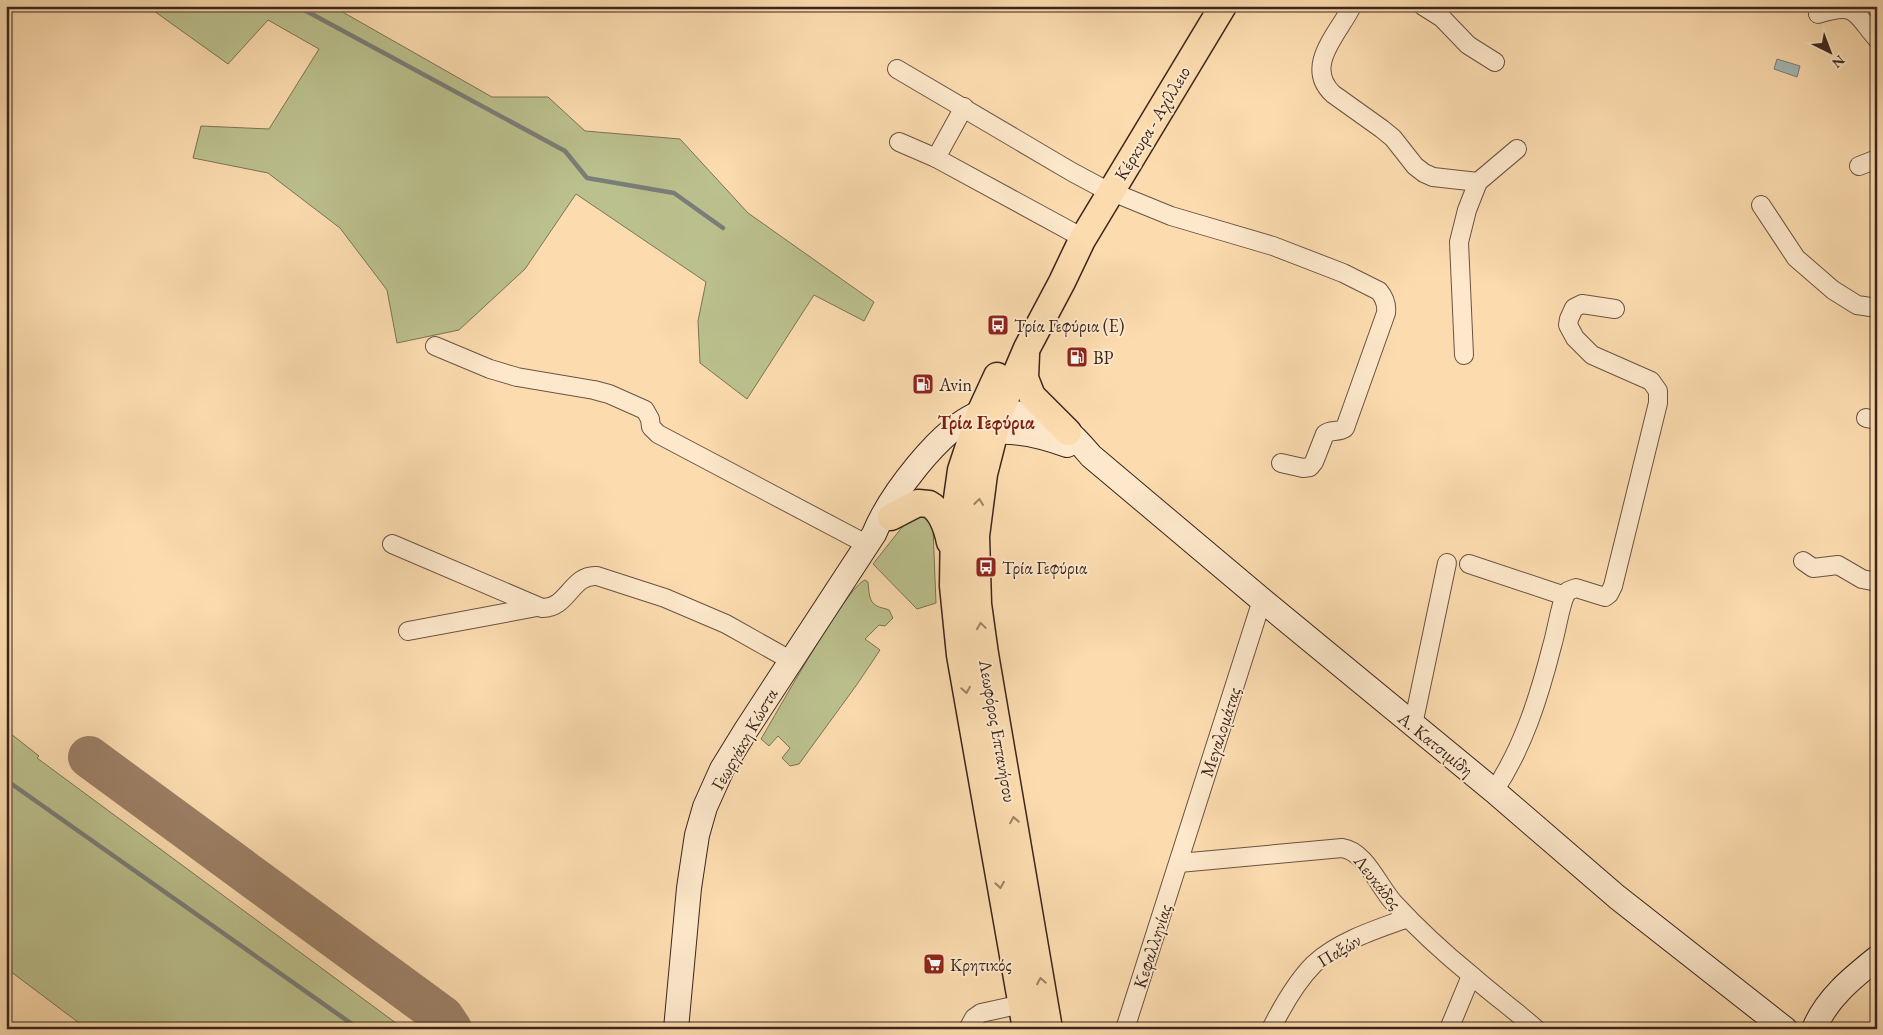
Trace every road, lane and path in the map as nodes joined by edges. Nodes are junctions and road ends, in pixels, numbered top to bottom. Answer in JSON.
{"nodes":[{"id":1,"x":1223,"y":6,"type":"edge"},
{"id":2,"x":1352,"y":6,"type":"edge"},
{"id":3,"x":1423,"y":6,"type":"edge"},
{"id":4,"x":1818,"y":14,"type":"dead end"},
{"id":5,"x":1877,"y":39,"type":"edge"},
{"id":6,"x":1495,"y":62,"type":"dead end"},
{"id":7,"x":897,"y":69,"type":"dead end"},
{"id":8,"x":964,"y":107,"type":"junction"},
{"id":9,"x":899,"y":142,"type":"dead end"},
{"id":10,"x":1517,"y":149,"type":"dead end"},
{"id":11,"x":936,"y":158,"type":"junction"},
{"id":12,"x":1877,"y":159,"type":"edge"},
{"id":13,"x":1859,"y":166,"type":"dead end"},
{"id":14,"x":1478,"y":182,"type":"junction"},
{"id":15,"x":1111,"y":191,"type":"junction"},
{"id":16,"x":1761,"y":205,"type":"dead end"},
{"id":17,"x":1082,"y":239,"type":"junction"},
{"id":18,"x":1877,"y":308,"type":"edge"},
{"id":19,"x":1615,"y":309,"type":"dead end"},
{"id":20,"x":435,"y":346,"type":"dead end"},
{"id":21,"x":1027,"y":348,"type":"junction"},
{"id":22,"x":1464,"y":355,"type":"dead end"},
{"id":23,"x":991,"y":430,"type":"junction"},
{"id":24,"x":1068,"y":432,"type":"junction"},
{"id":25,"x":1091,"y":456,"type":"junction"},
{"id":26,"x":1281,"y":463,"type":"dead end"},
{"id":27,"x":878,"y":532,"type":"junction"},
{"id":28,"x":392,"y":544,"type":"dead end"},
{"id":29,"x":952,"y":555,"type":"junction"},
{"id":30,"x":1802,"y":561,"type":"dead end"},
{"id":31,"x":1447,"y":563,"type":"dead end"},
{"id":32,"x":1469,"y":564,"type":"dead end"},
{"id":33,"x":1877,"y":582,"type":"edge"},
{"id":34,"x":1565,"y":596,"type":"junction"},
{"id":35,"x":1262,"y":600,"type":"junction"},
{"id":36,"x":537,"y":607,"type":"junction"},
{"id":37,"x":408,"y":631,"type":"dead end"},
{"id":38,"x":790,"y":660,"type":"junction"},
{"id":39,"x":1413,"y":725,"type":"junction"},
{"id":40,"x":1494,"y":791,"type":"junction"},
{"id":41,"x":1178,"y":863,"type":"junction"},
{"id":42,"x":1408,"y":918,"type":"junction"},
{"id":43,"x":1877,"y":958,"type":"edge"},
{"id":44,"x":1471,"y":976,"type":"junction"},
{"id":45,"x":1024,"y":1016,"type":"edge"},
{"id":46,"x":676,"y":1029,"type":"edge"},
{"id":47,"x":968,"y":1029,"type":"edge"},
{"id":48,"x":1049,"y":1029,"type":"edge"},
{"id":49,"x":1126,"y":1029,"type":"edge"},
{"id":50,"x":1271,"y":1029,"type":"edge"},
{"id":51,"x":1448,"y":1029,"type":"edge"},
{"id":52,"x":1536,"y":1029,"type":"edge"},
{"id":53,"x":1785,"y":1029,"type":"edge"},
{"id":54,"x":1814,"y":1029,"type":"edge"}],
"edges":[{"from":1,"to":15,"type":"main road","name":"Κέρκυρα - Αχίλλειο"},
{"from":2,"to":14,"type":"street"},
{"from":3,"to":6,"type":"street"},
{"from":4,"to":5,"type":"street"},
{"from":7,"to":8,"type":"street"},
{"from":8,"to":11,"type":"street"},
{"from":8,"to":15,"type":"street"},
{"from":9,"to":11,"type":"street"},
{"from":10,"to":14,"type":"street"},
{"from":11,"to":17,"type":"street"},
{"from":12,"to":13,"type":"street"},
{"from":14,"to":22,"type":"street"},
{"from":15,"to":17,"type":"main road","name":"Κέρκυρα - Αχίλλειο"},
{"from":15,"to":26,"type":"street"},
{"from":16,"to":18,"type":"street"},
{"from":17,"to":21,"type":"main road","name":"Κέρκυρα - Αχίλλειο"},
{"from":17,"to":23,"type":"main road","name":"Κέρκυρα - Αχίλλειο"},
{"from":19,"to":34,"type":"street"},
{"from":20,"to":27,"type":"street"},
{"from":21,"to":23,"type":"main road","name":"Κέρκυρα - Αχίλλειο"},
{"from":21,"to":24,"type":"main road"},
{"from":23,"to":24,"type":"main road","name":"Α. Κατσιμίδη"},
{"from":23,"to":25,"type":"main road","name":"Α. Κατσιμίδη"},
{"from":23,"to":27,"type":"main road","name":"Γεωργάκη Κώστα"},
{"from":23,"to":29,"type":"main road","name":"Λεωφόρος Επτανήσου"},
{"from":48,"to":23,"type":"main road","name":"Λεωφόρος Επτανήσου","one_way":true},
{"from":24,"to":25,"type":"main road","name":"Α. Κατσιμίδη"},
{"from":25,"to":35,"type":"main road","name":"Α. Κατσιμίδη"},
{"from":27,"to":29,"type":"main road"},
{"from":27,"to":38,"type":"main road","name":"Γεωργάκη Κώστα"},
{"from":28,"to":36,"type":"street"},
{"from":29,"to":45,"type":"main road","name":"Λεωφόρος Επτανήσου","one_way":true},
{"from":30,"to":33,"type":"street"},
{"from":31,"to":39,"type":"street"},
{"from":32,"to":34,"type":"street"},
{"from":34,"to":40,"type":"street"},
{"from":35,"to":39,"type":"main road","name":"Α. Κατσιμίδη"},
{"from":35,"to":41,"type":"street","name":"Μεγαλομάτας"},
{"from":36,"to":37,"type":"street"},
{"from":36,"to":38,"type":"street"},
{"from":38,"to":46,"type":"main road","name":"Γεωργάκη Κώστα"},
{"from":39,"to":40,"type":"main road","name":"Α. Κατσιμίδη"},
{"from":40,"to":53,"type":"main road","name":"Α. Κατσιμίδη"},
{"from":41,"to":42,"type":"street","name":"Λευκάδος"},
{"from":41,"to":49,"type":"street","name":"Κεφαλληνίας"},
{"from":42,"to":44,"type":"street","name":"Λευκάδος"},
{"from":42,"to":50,"type":"street","name":"Παξών"},
{"from":43,"to":54,"type":"main road"},
{"from":44,"to":51,"type":"street"},
{"from":44,"to":52,"type":"street","name":"Λευκάδος"},
{"from":45,"to":47,"type":"street"}]}
